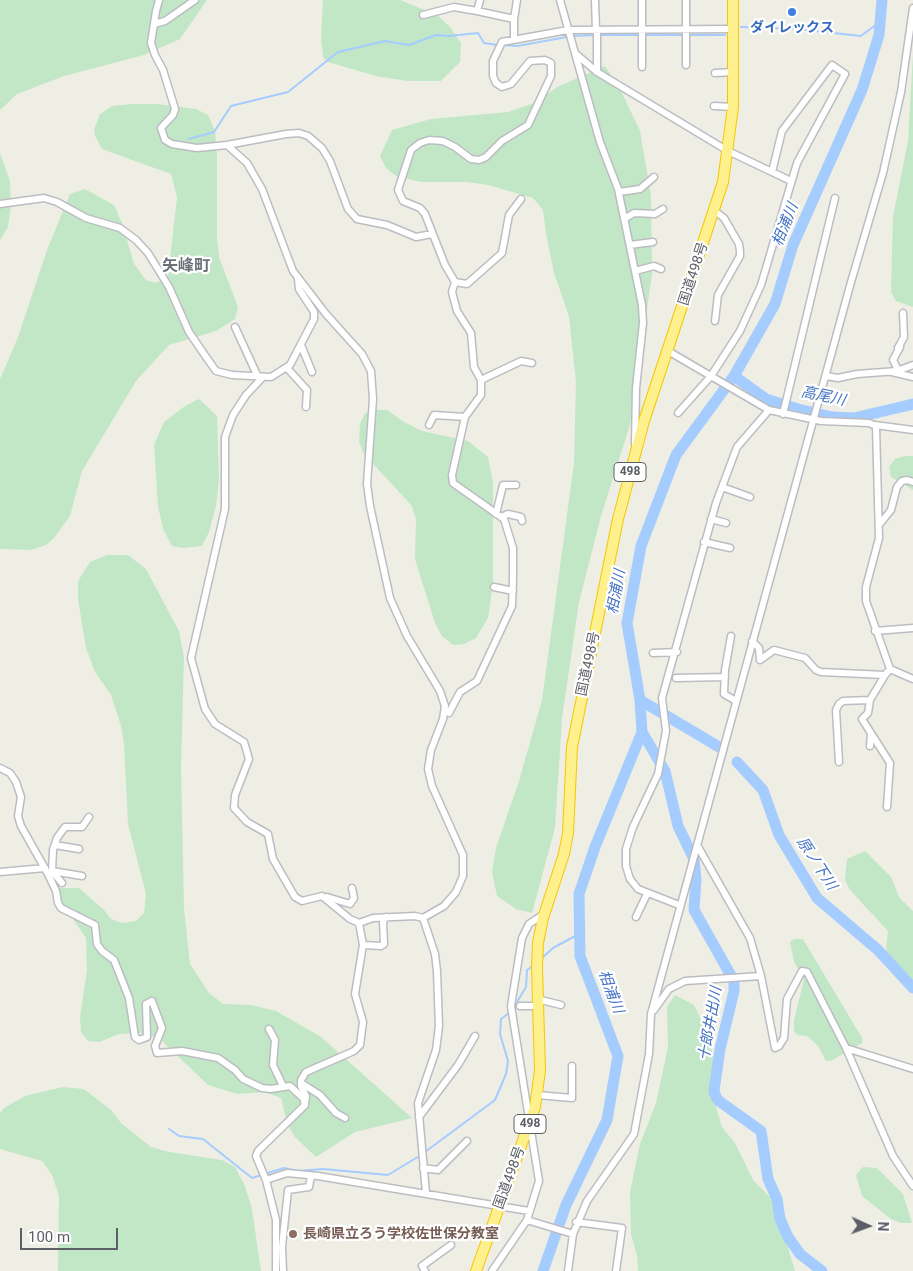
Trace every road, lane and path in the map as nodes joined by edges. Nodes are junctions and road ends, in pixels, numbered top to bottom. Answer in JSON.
{"nodes":[{"id":1,"x":159,"y":0,"type":"edge"},
{"id":2,"x":195,"y":0,"type":"edge"},
{"id":3,"x":480,"y":0,"type":"edge"},
{"id":4,"x":517,"y":0,"type":"edge"},
{"id":5,"x":560,"y":0,"type":"edge"},
{"id":6,"x":595,"y":0,"type":"edge"},
{"id":7,"x":642,"y":0,"type":"edge"},
{"id":8,"x":686,"y":0,"type":"edge"},
{"id":9,"x":733,"y":0,"type":"edge"},
{"id":10,"x":913,"y":8,"type":"edge"},
{"id":11,"x":477,"y":12,"type":"junction"},
{"id":12,"x":423,"y":15,"type":"dead end"},
{"id":13,"x":514,"y":19,"type":"junction"},
{"id":14,"x":154,"y":24,"type":"junction"},
{"id":15,"x":733,"y":29,"type":"junction"},
{"id":16,"x":686,"y":30,"type":"junction"},
{"id":17,"x":569,"y":31,"type":"junction"},
{"id":18,"x":642,"y":31,"type":"junction"},
{"id":19,"x":597,"y":33,"type":"junction"},
{"id":20,"x":514,"y":40,"type":"junction"},
{"id":21,"x":576,"y":54,"type":"junction"},
{"id":22,"x":686,"y":65,"type":"dead end"},
{"id":23,"x":642,"y":67,"type":"dead end"},
{"id":24,"x":598,"y":72,"type":"junction"},
{"id":25,"x":734,"y":72,"type":"junction"},
{"id":26,"x":715,"y":73,"type":"dead end"},
{"id":27,"x":714,"y":106,"type":"dead end"},
{"id":28,"x":734,"y":107,"type":"junction"},
{"id":29,"x":227,"y":145,"type":"junction"},
{"id":30,"x":728,"y":151,"type":"junction"},
{"id":31,"x":772,"y":172,"type":"junction"},
{"id":32,"x":654,"y":177,"type":"dead end"},
{"id":33,"x":791,"y":181,"type":"junction"},
{"id":34,"x":619,"y":192,"type":"junction"},
{"id":35,"x":835,"y":198,"type":"dead end"},
{"id":36,"x":521,"y":200,"type":"dead end"},
{"id":37,"x":0,"y":204,"type":"edge"},
{"id":38,"x":663,"y":209,"type":"dead end"},
{"id":39,"x":715,"y":211,"type":"junction"},
{"id":40,"x":624,"y":219,"type":"junction"},
{"id":41,"x":432,"y":234,"type":"junction"},
{"id":42,"x":653,"y":242,"type":"dead end"},
{"id":43,"x":630,"y":245,"type":"junction"},
{"id":44,"x":661,"y":269,"type":"dead end"},
{"id":45,"x":635,"y":271,"type":"junction"},
{"id":46,"x":298,"y":278,"type":"junction"},
{"id":47,"x":455,"y":282,"type":"junction"},
{"id":48,"x":903,"y":314,"type":"dead end"},
{"id":49,"x":715,"y":321,"type":"dead end"},
{"id":50,"x":235,"y":327,"type":"dead end"},
{"id":51,"x":906,"y":340,"type":"dead end"},
{"id":52,"x":301,"y":345,"type":"junction"},
{"id":53,"x":898,"y":348,"type":"junction"},
{"id":54,"x":668,"y":351,"type":"junction"},
{"id":55,"x":532,"y":363,"type":"dead end"},
{"id":56,"x":913,"y":365,"type":"edge"},
{"id":57,"x":287,"y":368,"type":"junction"},
{"id":58,"x":898,"y":370,"type":"junction"},
{"id":59,"x":312,"y":372,"type":"dead end"},
{"id":60,"x":888,"y":372,"type":"junction"},
{"id":61,"x":826,"y":376,"type":"junction"},
{"id":62,"x":261,"y":377,"type":"junction"},
{"id":63,"x":913,"y":377,"type":"edge"},
{"id":64,"x":713,"y":378,"type":"junction"},
{"id":65,"x":481,"y":380,"type":"junction"},
{"id":66,"x":306,"y":408,"type":"dead end"},
{"id":67,"x":769,"y":410,"type":"junction"},
{"id":68,"x":784,"y":412,"type":"junction"},
{"id":69,"x":678,"y":413,"type":"dead end"},
{"id":70,"x":465,"y":417,"type":"junction"},
{"id":71,"x":814,"y":417,"type":"junction"},
{"id":72,"x":429,"y":424,"type":"dead end"},
{"id":73,"x":875,"y":425,"type":"junction"},
{"id":74,"x":913,"y":430,"type":"edge"},
{"id":75,"x":634,"y":452,"type":"junction"},
{"id":76,"x":913,"y":482,"type":"edge"},
{"id":77,"x":516,"y":485,"type":"dead end"},
{"id":78,"x":722,"y":487,"type":"junction"},
{"id":79,"x":750,"y":496,"type":"dead end"},
{"id":80,"x":498,"y":516,"type":"junction"},
{"id":81,"x":710,"y":519,"type":"junction"},
{"id":82,"x":522,"y":521,"type":"dead end"},
{"id":83,"x":726,"y":523,"type":"dead end"},
{"id":84,"x":879,"y":525,"type":"junction"},
{"id":85,"x":704,"y":542,"type":"junction"},
{"id":86,"x":730,"y":548,"type":"dead end"},
{"id":87,"x":494,"y":587,"type":"dead end"},
{"id":88,"x":513,"y":591,"type":"junction"},
{"id":89,"x":913,"y":628,"type":"edge"},
{"id":90,"x":875,"y":631,"type":"junction"},
{"id":91,"x":731,"y":636,"type":"dead end"},
{"id":92,"x":752,"y":641,"type":"junction"},
{"id":93,"x":676,"y":652,"type":"junction"},
{"id":94,"x":653,"y":654,"type":"dead end"},
{"id":95,"x":890,"y":669,"type":"junction"},
{"id":96,"x":885,"y":675,"type":"junction"},
{"id":97,"x":725,"y":677,"type":"junction"},
{"id":98,"x":676,"y":678,"type":"dead end"},
{"id":99,"x":913,"y":679,"type":"edge"},
{"id":100,"x":870,"y":700,"type":"junction"},
{"id":101,"x":736,"y":701,"type":"junction"},
{"id":102,"x":449,"y":713,"type":"dead end"},
{"id":103,"x":871,"y":734,"type":"junction"},
{"id":104,"x":870,"y":746,"type":"dead end"},
{"id":105,"x":839,"y":762,"type":"dead end"},
{"id":106,"x":0,"y":768,"type":"edge"},
{"id":107,"x":887,"y":807,"type":"dead end"},
{"id":108,"x":89,"y":817,"type":"dead end"},
{"id":109,"x":54,"y":845,"type":"junction"},
{"id":110,"x":697,"y":845,"type":"junction"},
{"id":111,"x":79,"y":849,"type":"dead end"},
{"id":112,"x":48,"y":871,"type":"junction"},
{"id":113,"x":0,"y":872,"type":"edge"},
{"id":114,"x":82,"y":876,"type":"dead end"},
{"id":115,"x":62,"y":883,"type":"dead end"},
{"id":116,"x":352,"y":888,"type":"dead end"},
{"id":117,"x":647,"y":894,"type":"junction"},
{"id":118,"x":324,"y":897,"type":"junction"},
{"id":119,"x":680,"y":905,"type":"junction"},
{"id":120,"x":545,"y":913,"type":"junction"},
{"id":121,"x":386,"y":917,"type":"junction"},
{"id":122,"x":636,"y":917,"type":"dead end"},
{"id":123,"x":422,"y":918,"type":"junction"},
{"id":124,"x":359,"y":923,"type":"junction"},
{"id":125,"x":363,"y":945,"type":"junction"},
{"id":126,"x":761,"y":976,"type":"junction"},
{"id":127,"x":537,"y":1002,"type":"junction"},
{"id":128,"x":561,"y":1005,"type":"dead end"},
{"id":129,"x":520,"y":1006,"type":"dead end"},
{"id":130,"x":651,"y":1014,"type":"junction"},
{"id":131,"x":269,"y":1029,"type":"dead end"},
{"id":132,"x":475,"y":1036,"type":"dead end"},
{"id":133,"x":846,"y":1048,"type":"junction"},
{"id":134,"x":572,"y":1066,"type":"dead end"},
{"id":135,"x":913,"y":1069,"type":"edge"},
{"id":136,"x":301,"y":1083,"type":"junction"},
{"id":137,"x":282,"y":1086,"type":"junction"},
{"id":138,"x":537,"y":1095,"type":"junction"},
{"id":139,"x":304,"y":1105,"type":"junction"},
{"id":140,"x":345,"y":1118,"type":"dead end"},
{"id":141,"x":418,"y":1118,"type":"junction"},
{"id":142,"x":531,"y":1123,"type":"junction"},
{"id":143,"x":465,"y":1146,"type":"dead end"},
{"id":144,"x":423,"y":1168,"type":"junction"},
{"id":145,"x":311,"y":1176,"type":"junction"},
{"id":146,"x":266,"y":1178,"type":"junction"},
{"id":147,"x":910,"y":1178,"type":"edge"},
{"id":148,"x":913,"y":1186,"type":"edge"},
{"id":149,"x":426,"y":1193,"type":"junction"},
{"id":150,"x":500,"y":1206,"type":"junction"},
{"id":151,"x":529,"y":1211,"type":"junction"},
{"id":152,"x":526,"y":1220,"type":"junction"},
{"id":153,"x":576,"y":1222,"type":"junction"},
{"id":154,"x":571,"y":1234,"type":"junction"},
{"id":155,"x":451,"y":1245,"type":"dead end"},
{"id":156,"x":276,"y":1271,"type":"edge"},
{"id":157,"x":283,"y":1271,"type":"edge"},
{"id":158,"x":425,"y":1271,"type":"edge"},
{"id":159,"x":476,"y":1271,"type":"edge"},
{"id":160,"x":492,"y":1271,"type":"edge"},
{"id":161,"x":568,"y":1271,"type":"edge"},
{"id":162,"x":616,"y":1271,"type":"edge"}],
"edges":[{"from":1,"to":14,"type":"street"},
{"from":2,"to":14,"type":"street"},
{"from":3,"to":11,"type":"street"},
{"from":4,"to":13,"type":"street"},
{"from":5,"to":17,"type":"street"},
{"from":6,"to":19,"type":"street"},
{"from":7,"to":18,"type":"street"},
{"from":8,"to":16,"type":"street"},
{"from":9,"to":15,"type":"highway","name":"国道498号","number":"498"},
{"from":10,"to":61,"type":"street"},
{"from":11,"to":12,"type":"street"},
{"from":11,"to":13,"type":"street"},
{"from":13,"to":20,"type":"street"},
{"from":14,"to":29,"type":"street"},
{"from":15,"to":16,"type":"street"},
{"from":15,"to":25,"type":"highway","name":"国道498号","number":"498"},
{"from":16,"to":18,"type":"street"},
{"from":16,"to":22,"type":"street"},
{"from":17,"to":19,"type":"street"},
{"from":17,"to":20,"type":"street"},
{"from":17,"to":21,"type":"street"},
{"from":18,"to":19,"type":"street"},
{"from":18,"to":23,"type":"street"},
{"from":19,"to":24,"type":"street"},
{"from":20,"to":41,"type":"street"},
{"from":21,"to":24,"type":"street"},
{"from":21,"to":34,"type":"street"},
{"from":24,"to":30,"type":"street"},
{"from":25,"to":26,"type":"street"},
{"from":25,"to":28,"type":"highway","name":"国道498号","number":"498"},
{"from":27,"to":28,"type":"street"},
{"from":28,"to":30,"type":"highway","name":"国道498号","number":"498"},
{"from":29,"to":41,"type":"street"},
{"from":29,"to":46,"type":"street"},
{"from":30,"to":31,"type":"street"},
{"from":30,"to":39,"type":"highway","name":"国道498号","number":"498"},
{"from":31,"to":33,"type":"street"},
{"from":31,"to":33,"type":"street"},
{"from":32,"to":34,"type":"street"},
{"from":33,"to":64,"type":"street"},
{"from":34,"to":40,"type":"street"},
{"from":35,"to":68,"type":"street"},
{"from":36,"to":47,"type":"street"},
{"from":37,"to":62,"type":"street"},
{"from":38,"to":40,"type":"street"},
{"from":39,"to":49,"type":"street"},
{"from":39,"to":54,"type":"highway","name":"国道498号","number":"498"},
{"from":40,"to":43,"type":"street"},
{"from":41,"to":47,"type":"street"},
{"from":42,"to":43,"type":"street"},
{"from":43,"to":45,"type":"street"},
{"from":44,"to":45,"type":"street"},
{"from":45,"to":75,"type":"street"},
{"from":46,"to":52,"type":"street"},
{"from":46,"to":123,"type":"street"},
{"from":47,"to":65,"type":"street"},
{"from":48,"to":53,"type":"street"},
{"from":50,"to":62,"type":"street"},
{"from":51,"to":53,"type":"street"},
{"from":52,"to":57,"type":"street"},
{"from":52,"to":59,"type":"street"},
{"from":53,"to":58,"type":"street"},
{"from":54,"to":64,"type":"street"},
{"from":54,"to":75,"type":"highway","name":"国道498号","number":"498"},
{"from":55,"to":65,"type":"street"},
{"from":56,"to":58,"type":"street"},
{"from":57,"to":62,"type":"street"},
{"from":57,"to":66,"type":"street"},
{"from":58,"to":60,"type":"street"},
{"from":60,"to":61,"type":"street"},
{"from":60,"to":63,"type":"street"},
{"from":61,"to":71,"type":"street"},
{"from":62,"to":118,"type":"street"},
{"from":64,"to":67,"type":"street"},
{"from":64,"to":69,"type":"street"},
{"from":65,"to":70,"type":"street"},
{"from":67,"to":68,"type":"street"},
{"from":67,"to":78,"type":"street"},
{"from":68,"to":71,"type":"street"},
{"from":70,"to":72,"type":"street"},
{"from":70,"to":80,"type":"street"},
{"from":71,"to":73,"type":"street"},
{"from":71,"to":92,"type":"street"},
{"from":73,"to":74,"type":"street"},
{"from":73,"to":84,"type":"street"},
{"from":75,"to":120,"type":"highway","name":"国道498号","number":"498"},
{"from":76,"to":84,"type":"street"},
{"from":77,"to":80,"type":"street"},
{"from":78,"to":79,"type":"street"},
{"from":78,"to":81,"type":"street"},
{"from":80,"to":82,"type":"street"},
{"from":80,"to":88,"type":"street"},
{"from":81,"to":83,"type":"street"},
{"from":81,"to":85,"type":"street"},
{"from":84,"to":90,"type":"street"},
{"from":85,"to":86,"type":"street"},
{"from":85,"to":93,"type":"street"},
{"from":87,"to":88,"type":"street"},
{"from":88,"to":102,"type":"street"},
{"from":89,"to":90,"type":"street"},
{"from":90,"to":95,"type":"street"},
{"from":91,"to":97,"type":"street"},
{"from":92,"to":96,"type":"street"},
{"from":92,"to":101,"type":"street"},
{"from":93,"to":94,"type":"street"},
{"from":93,"to":117,"type":"street"},
{"from":95,"to":96,"type":"street"},
{"from":95,"to":99,"type":"street"},
{"from":96,"to":100,"type":"street"},
{"from":97,"to":98,"type":"street"},
{"from":97,"to":101,"type":"street"},
{"from":100,"to":103,"type":"street"},
{"from":100,"to":105,"type":"street"},
{"from":101,"to":110,"type":"street"},
{"from":103,"to":104,"type":"street"},
{"from":103,"to":107,"type":"street"},
{"from":106,"to":112,"type":"street"},
{"from":108,"to":109,"type":"street"},
{"from":109,"to":111,"type":"street"},
{"from":109,"to":112,"type":"street"},
{"from":110,"to":119,"type":"street"},
{"from":110,"to":126,"type":"street"},
{"from":112,"to":113,"type":"street"},
{"from":112,"to":114,"type":"street"},
{"from":112,"to":115,"type":"street"},
{"from":112,"to":137,"type":"street"},
{"from":116,"to":118,"type":"street"},
{"from":117,"to":119,"type":"street"},
{"from":117,"to":122,"type":"street"},
{"from":118,"to":124,"type":"street"},
{"from":119,"to":130,"type":"street"},
{"from":120,"to":127,"type":"highway","name":"国道498号","number":"498"},
{"from":120,"to":142,"type":"street"},
{"from":121,"to":123,"type":"street"},
{"from":121,"to":124,"type":"street"},
{"from":121,"to":125,"type":"street"},
{"from":123,"to":141,"type":"street"},
{"from":124,"to":125,"type":"street"},
{"from":125,"to":136,"type":"street"},
{"from":126,"to":130,"type":"street"},
{"from":126,"to":133,"type":"street"},
{"from":127,"to":128,"type":"street"},
{"from":127,"to":129,"type":"street"},
{"from":127,"to":138,"type":"highway","name":"国道498号","number":"498"},
{"from":130,"to":153,"type":"street"},
{"from":131,"to":137,"type":"street"},
{"from":132,"to":141,"type":"street"},
{"from":133,"to":135,"type":"street"},
{"from":133,"to":147,"type":"street"},
{"from":134,"to":138,"type":"street"},
{"from":136,"to":139,"type":"street"},
{"from":136,"to":140,"type":"street"},
{"from":137,"to":139,"type":"street"},
{"from":138,"to":142,"type":"highway","name":"国道498号","number":"498"},
{"from":139,"to":146,"type":"street"},
{"from":141,"to":144,"type":"street"},
{"from":142,"to":150,"type":"highway","name":"国道498号","number":"498"},
{"from":142,"to":151,"type":"street"},
{"from":143,"to":144,"type":"street"},
{"from":144,"to":149,"type":"street"},
{"from":145,"to":146,"type":"street"},
{"from":145,"to":149,"type":"street"},
{"from":145,"to":157,"type":"street"},
{"from":146,"to":156,"type":"street"},
{"from":147,"to":148,"type":"street"},
{"from":149,"to":150,"type":"street"},
{"from":150,"to":151,"type":"street"},
{"from":150,"to":159,"type":"highway","name":"国道498号","number":"498"},
{"from":151,"to":152,"type":"street"},
{"from":152,"to":154,"type":"street"},
{"from":152,"to":160,"type":"street"},
{"from":153,"to":154,"type":"street"},
{"from":153,"to":162,"type":"street"},
{"from":154,"to":161,"type":"street"},
{"from":155,"to":158,"type":"street"}]}
